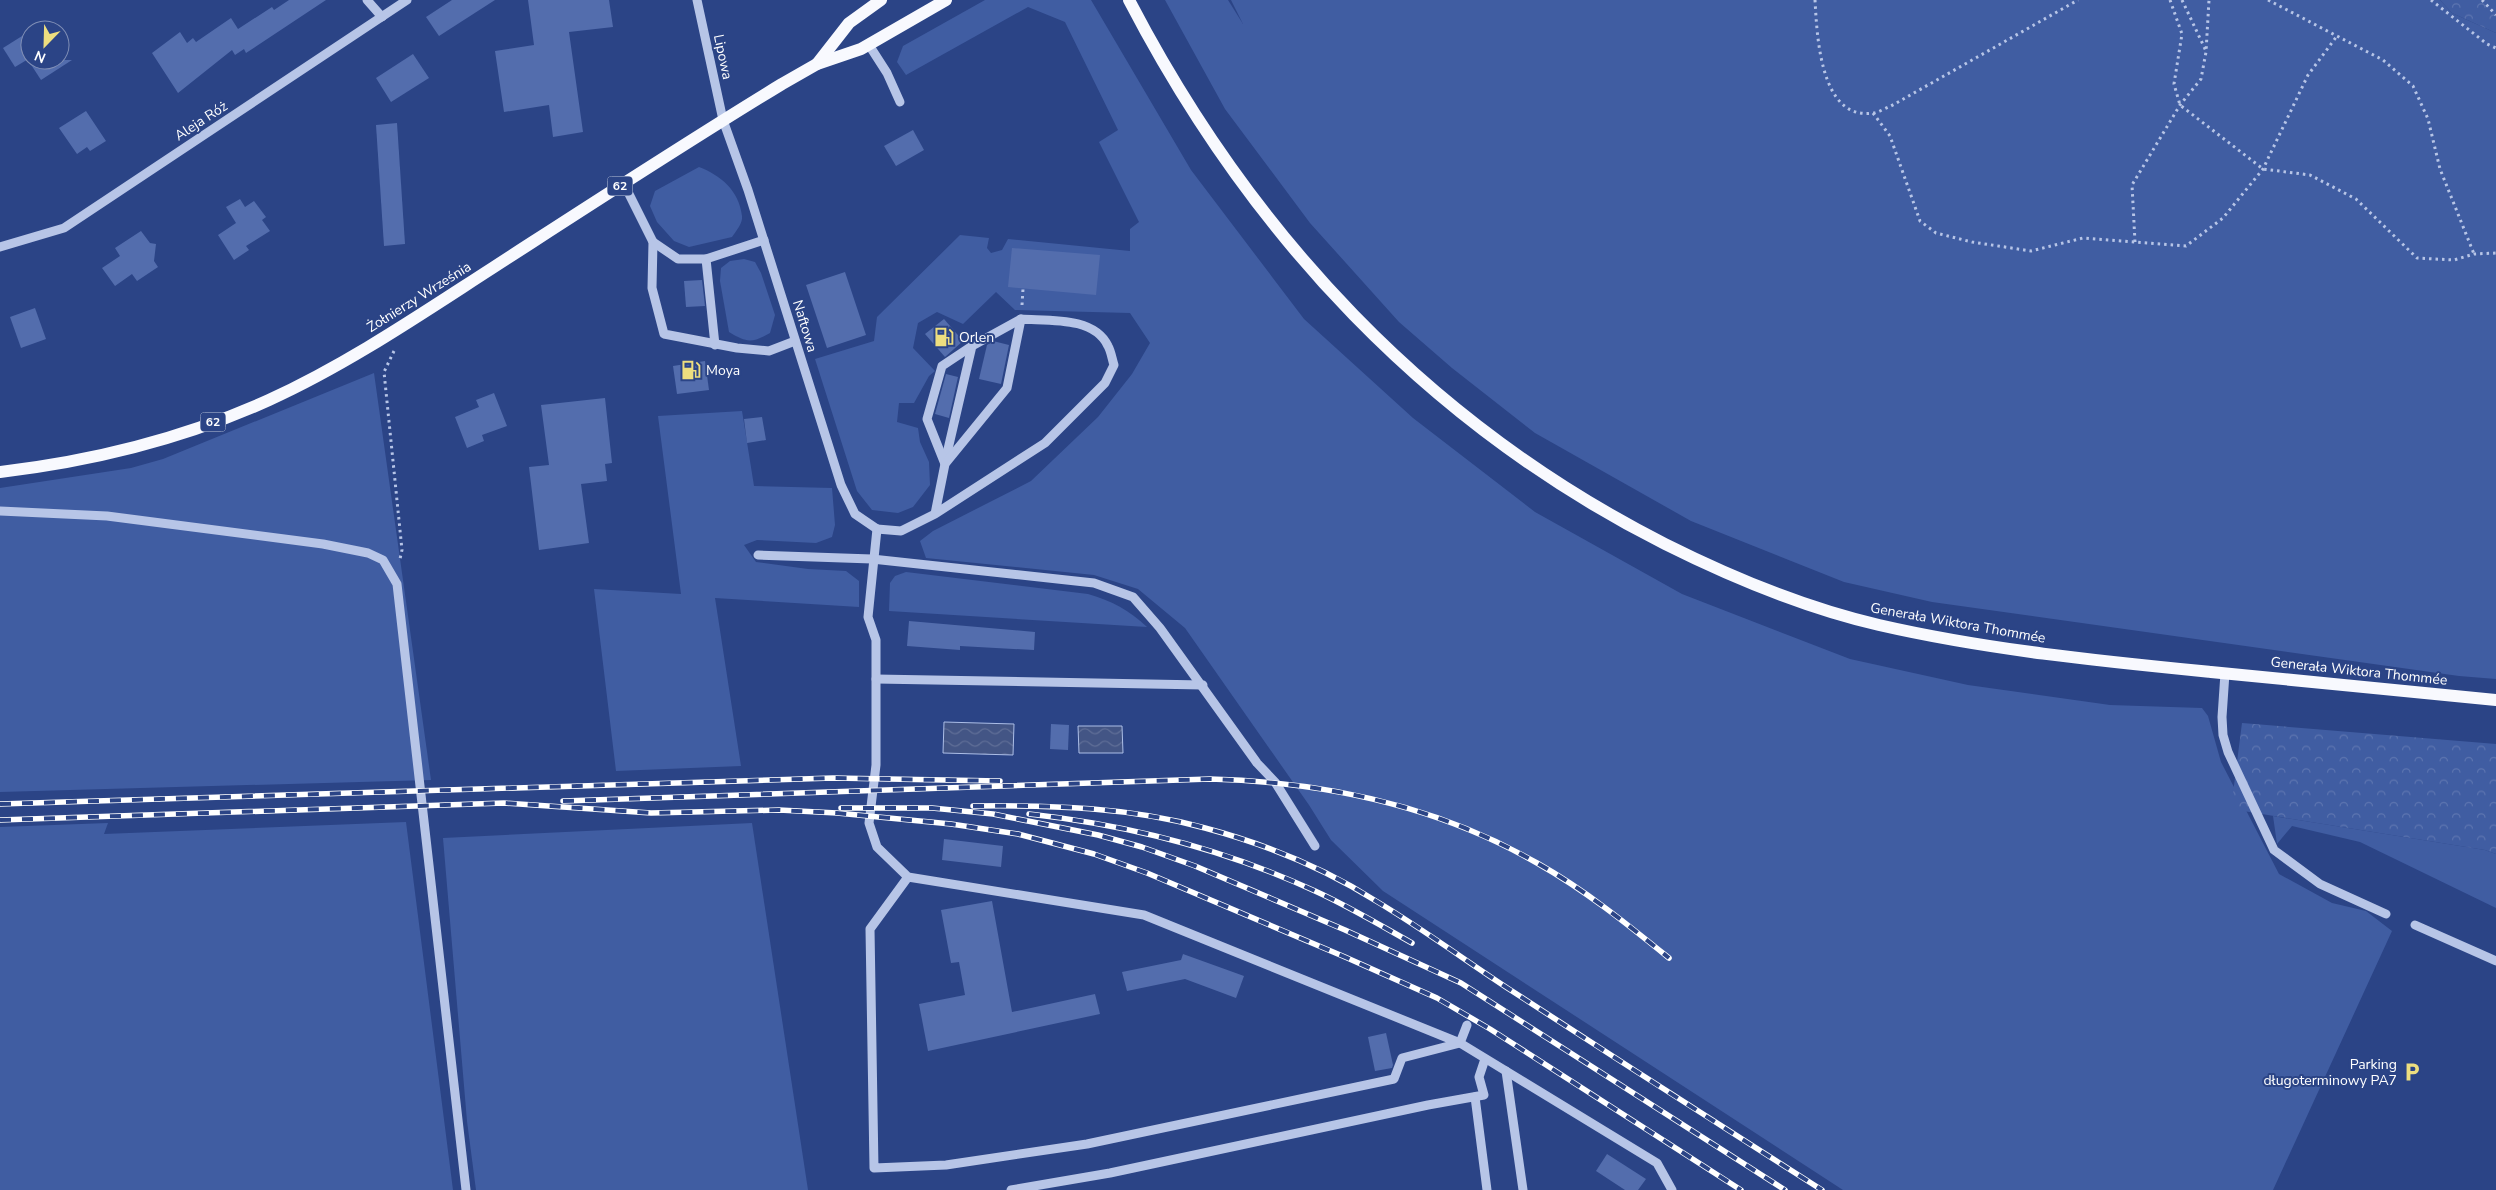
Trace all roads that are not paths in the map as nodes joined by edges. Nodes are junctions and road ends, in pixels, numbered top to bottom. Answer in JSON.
{"nodes":[{"id":1,"x":367,"y":0,"type":"edge"},
{"id":2,"x":408,"y":0,"type":"edge"},
{"id":3,"x":697,"y":0,"type":"edge"},
{"id":4,"x":881,"y":0,"type":"edge"},
{"id":5,"x":946,"y":0,"type":"edge"},
{"id":6,"x":1123,"y":0,"type":"edge"},
{"id":7,"x":1132,"y":6,"type":"edge"},
{"id":8,"x":382,"y":17,"type":"junction"},
{"id":9,"x":869,"y":45,"type":"junction"},
{"id":10,"x":817,"y":64,"type":"junction"},
{"id":11,"x":900,"y":102,"type":"dead end"},
{"id":12,"x":723,"y":120,"type":"junction"},
{"id":13,"x":624,"y":184,"type":"junction"},
{"id":14,"x":764,"y":240,"type":"junction"},
{"id":15,"x":653,"y":242,"type":"junction"},
{"id":16,"x":0,"y":246,"type":"edge"},
{"id":17,"x":706,"y":259,"type":"junction"},
{"id":18,"x":1021,"y":319,"type":"junction"},
{"id":19,"x":795,"y":341,"type":"junction"},
{"id":20,"x":715,"y":345,"type":"junction"},
{"id":21,"x":972,"y":346,"type":"junction"},
{"id":22,"x":945,"y":464,"type":"junction"},
{"id":23,"x":0,"y":472,"type":"edge"},
{"id":24,"x":0,"y":511,"type":"edge"},
{"id":25,"x":935,"y":514,"type":"junction"},
{"id":26,"x":877,"y":529,"type":"junction"},
{"id":27,"x":758,"y":555,"type":"dead end"},
{"id":28,"x":872,"y":559,"type":"junction"},
{"id":29,"x":2225,"y":673,"type":"junction"},
{"id":30,"x":876,"y":679,"type":"junction"},
{"id":31,"x":1202,"y":685,"type":"junction"},
{"id":32,"x":2496,"y":700,"type":"edge"},
{"id":33,"x":1315,"y":846,"type":"dead end"},
{"id":34,"x":908,"y":877,"type":"junction"},
{"id":35,"x":2386,"y":914,"type":"dead end"},
{"id":36,"x":2415,"y":925,"type":"dead end"},
{"id":37,"x":2496,"y":961,"type":"edge"},
{"id":38,"x":1467,"y":1026,"type":"dead end"},
{"id":39,"x":1460,"y":1043,"type":"junction"},
{"id":40,"x":1485,"y":1059,"type":"junction"},
{"id":41,"x":1506,"y":1071,"type":"junction"},
{"id":42,"x":1480,"y":1096,"type":"junction"},
{"id":43,"x":466,"y":1190,"type":"edge"},
{"id":44,"x":1011,"y":1190,"type":"edge"},
{"id":45,"x":1487,"y":1190,"type":"edge"},
{"id":46,"x":1523,"y":1190,"type":"edge"},
{"id":47,"x":1672,"y":1190,"type":"edge"}],
"edges":[{"from":1,"to":8,"type":"street"},
{"from":2,"to":8,"type":"street","name":"Aleja Róż"},
{"from":3,"to":12,"type":"street","name":"Lipowa"},
{"from":4,"to":10,"type":"main road","name":"Żołnierzy Września","number":"62"},
{"from":5,"to":9,"type":"main road","name":"Żołnierzy Września","number":"62"},
{"from":6,"to":7,"type":"main road","name":"Generała Wiktora Thommée"},
{"from":7,"to":29,"type":"main road","name":"Generała Wiktora Thommée"},
{"from":8,"to":16,"type":"street","name":"Aleja Róż"},
{"from":9,"to":10,"type":"main road","name":"Żołnierzy Września","number":"62"},
{"from":9,"to":11,"type":"street"},
{"from":10,"to":12,"type":"main road","name":"Żołnierzy Września","number":"62"},
{"from":12,"to":13,"type":"main road","name":"Żołnierzy Września","number":"62"},
{"from":12,"to":14,"type":"street","name":"Naftowa"},
{"from":13,"to":15,"type":"street"},
{"from":13,"to":23,"type":"main road","name":"Żołnierzy Września","number":"62"},
{"from":14,"to":17,"type":"street"},
{"from":14,"to":19,"type":"street","name":"Naftowa"},
{"from":15,"to":17,"type":"street"},
{"from":15,"to":20,"type":"street"},
{"from":17,"to":20,"type":"street"},
{"from":18,"to":21,"type":"street"},
{"from":18,"to":22,"type":"street"},
{"from":18,"to":25,"type":"street"},
{"from":19,"to":20,"type":"street"},
{"from":19,"to":26,"type":"street","name":"Naftowa"},
{"from":21,"to":22,"type":"street"},
{"from":21,"to":22,"type":"street"},
{"from":22,"to":25,"type":"street"},
{"from":24,"to":43,"type":"street"},
{"from":25,"to":26,"type":"street"},
{"from":26,"to":28,"type":"street"},
{"from":27,"to":28,"type":"street"},
{"from":28,"to":30,"type":"street"},
{"from":28,"to":31,"type":"street"},
{"from":29,"to":32,"type":"main road","name":"Generała Wiktora Thommée"},
{"from":29,"to":35,"type":"street"},
{"from":30,"to":31,"type":"street"},
{"from":30,"to":34,"type":"street"},
{"from":31,"to":33,"type":"street"},
{"from":34,"to":39,"type":"street"},
{"from":34,"to":39,"type":"street"},
{"from":36,"to":37,"type":"street"},
{"from":38,"to":39,"type":"street"},
{"from":39,"to":40,"type":"street"},
{"from":40,"to":41,"type":"street"},
{"from":40,"to":42,"type":"street"},
{"from":41,"to":46,"type":"street"},
{"from":41,"to":47,"type":"street"},
{"from":42,"to":44,"type":"street"},
{"from":42,"to":45,"type":"street"}]}
